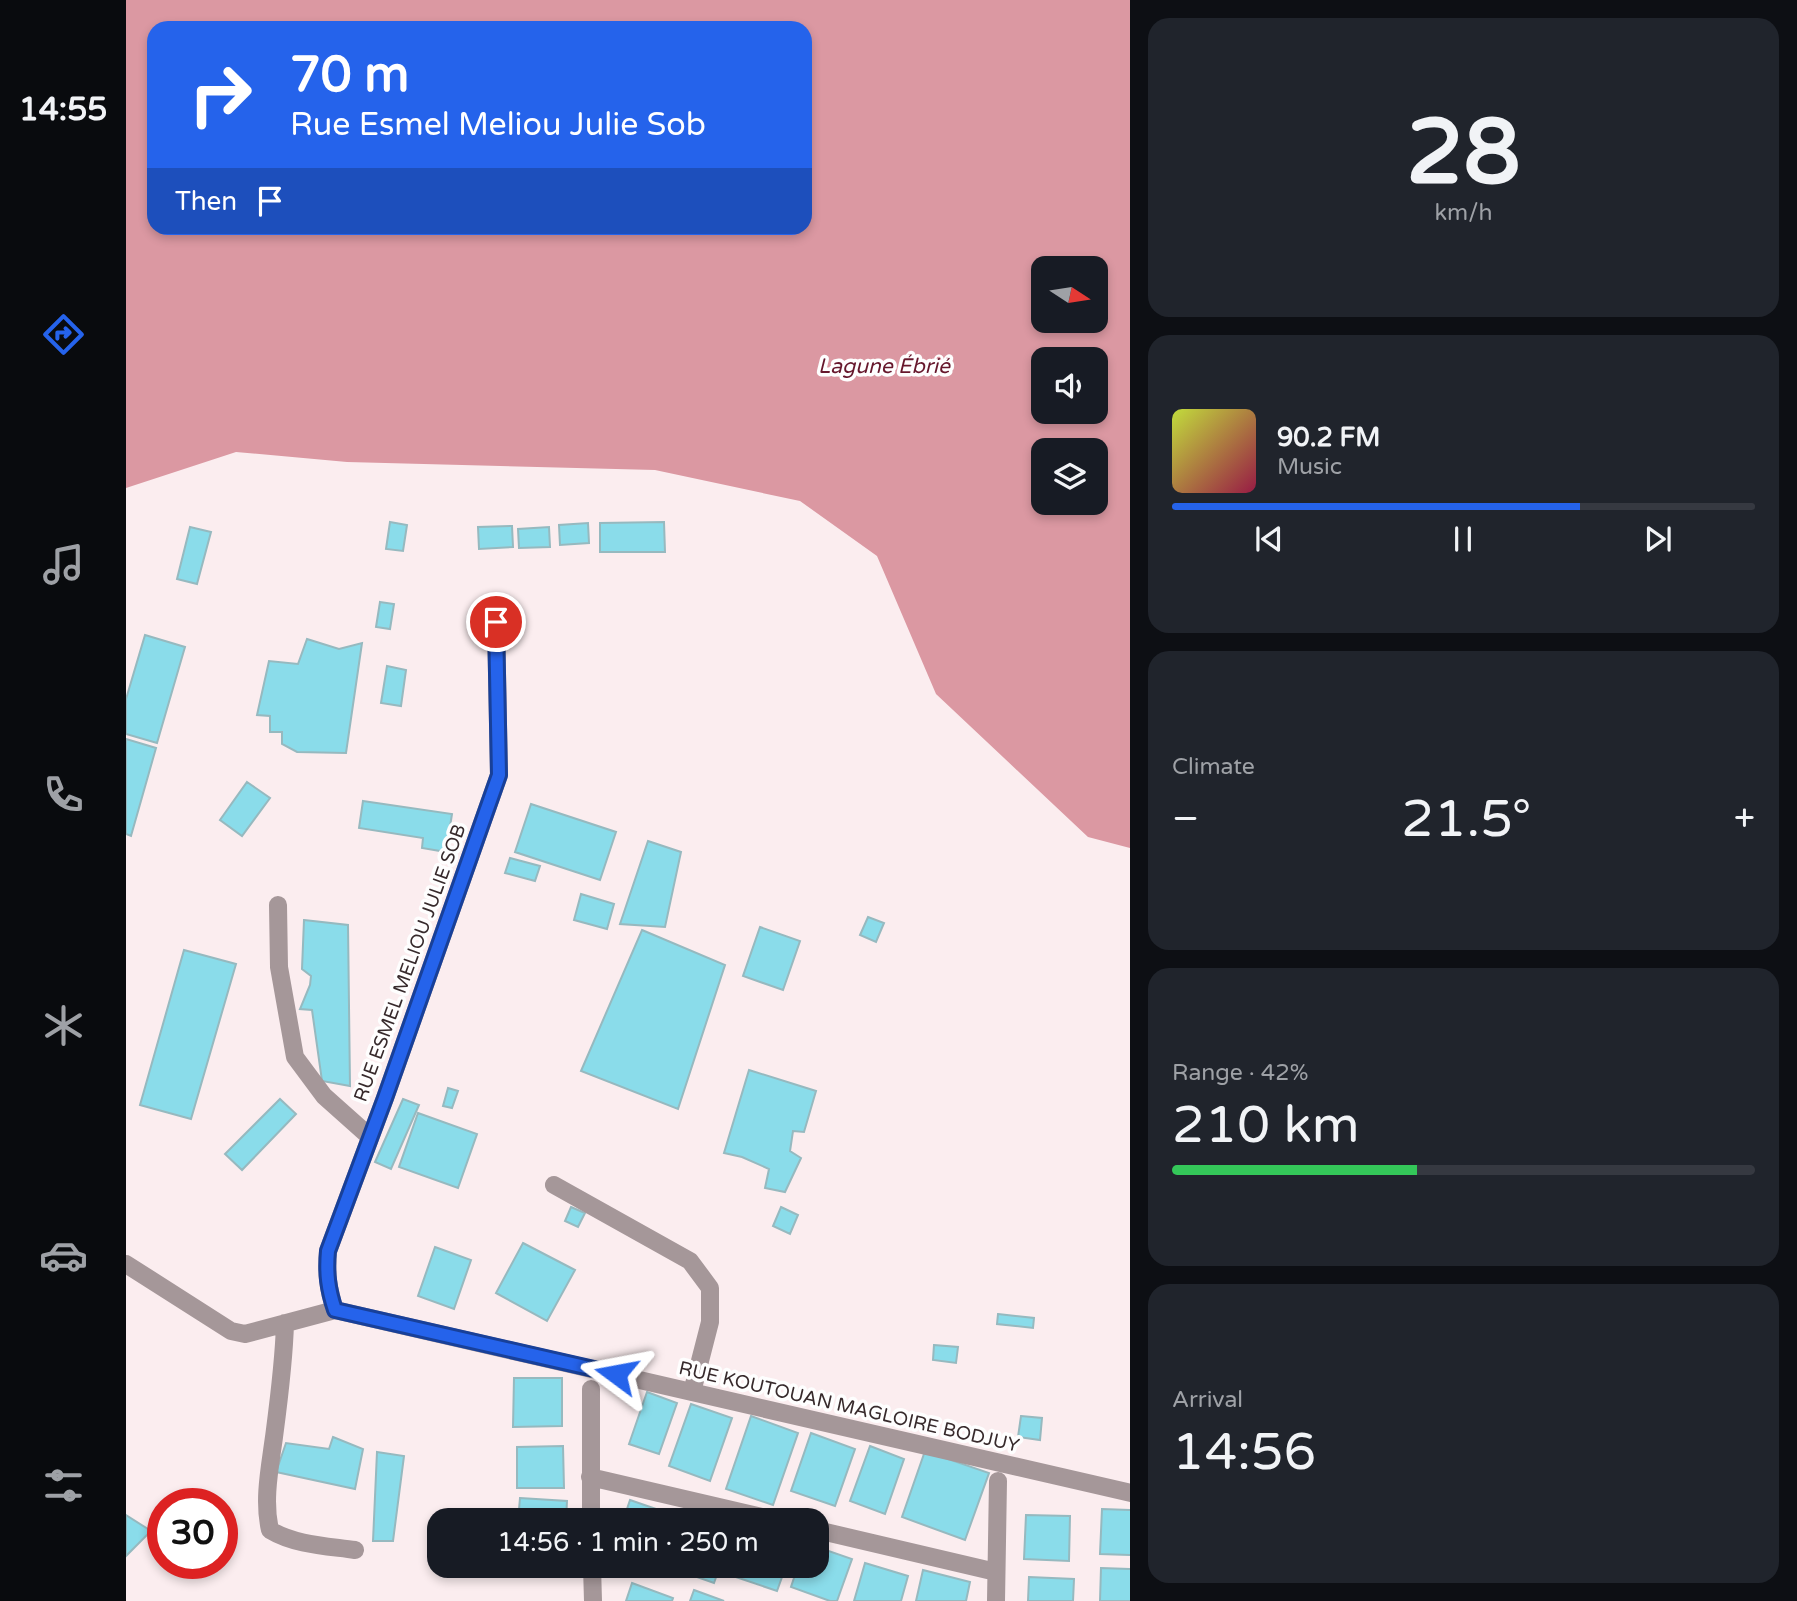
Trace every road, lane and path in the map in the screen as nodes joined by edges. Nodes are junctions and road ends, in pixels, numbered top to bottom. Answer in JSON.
{"nodes":[{"id":1,"x":496,"y":622,"type":"dead end"},
{"id":2,"x":278,"y":905,"type":"dead end"},
{"id":3,"x":370,"y":1137,"type":"junction"},
{"id":4,"x":554,"y":1185,"type":"dead end"},
{"id":5,"x":126,"y":1264,"type":"edge"},
{"id":6,"x":335,"y":1310,"type":"junction"},
{"id":7,"x":285,"y":1323,"type":"junction"},
{"id":8,"x":591,"y":1389,"type":"dead end"},
{"id":9,"x":692,"y":1392,"type":"junction"},
{"id":10,"x":590,"y":1476,"type":"junction"},
{"id":11,"x":998,"y":1481,"type":"dead end"},
{"id":12,"x":1130,"y":1493,"type":"edge"},
{"id":13,"x":591,"y":1508,"type":"edge"},
{"id":14,"x":724,"y":1508,"type":"edge"},
{"id":15,"x":829,"y":1533,"type":"edge"},
{"id":16,"x":355,"y":1550,"type":"dead end"},
{"id":17,"x":996,"y":1572,"type":"junction"},
{"id":18,"x":592,"y":1578,"type":"edge"},
{"id":19,"x":593,"y":1601,"type":"edge"},
{"id":20,"x":996,"y":1601,"type":"edge"}],
"edges":[{"from":1,"to":3,"type":"street","name":"RUE ESMEL MELIOU JULIE SOB"},
{"from":2,"to":3,"type":"street"},
{"from":3,"to":6,"type":"street","name":"RUE ESMEL MELIOU JULIE SOB"},
{"from":4,"to":9,"type":"street"},
{"from":5,"to":7,"type":"street","name":"RUE KOUTOUAN MAGLOIRE BODJUY"},
{"from":6,"to":7,"type":"street","name":"RUE KOUTOUAN MAGLOIRE BODJUY"},
{"from":6,"to":9,"type":"street","name":"RUE KOUTOUAN MAGLOIRE BODJUY"},
{"from":7,"to":16,"type":"street"},
{"from":8,"to":10,"type":"street"},
{"from":9,"to":12,"type":"street","name":"RUE KOUTOUAN MAGLOIRE BODJUY"},
{"from":10,"to":13,"type":"street"},
{"from":10,"to":14,"type":"street"},
{"from":11,"to":17,"type":"street"},
{"from":15,"to":17,"type":"street"},
{"from":17,"to":20,"type":"street"},
{"from":18,"to":19,"type":"street"}]}
